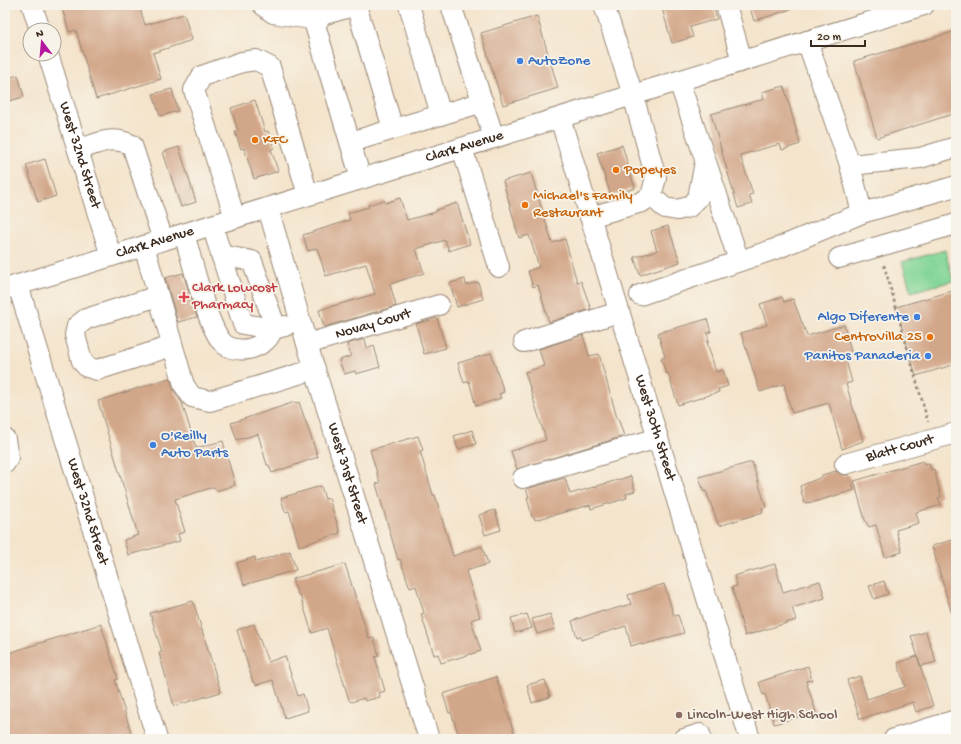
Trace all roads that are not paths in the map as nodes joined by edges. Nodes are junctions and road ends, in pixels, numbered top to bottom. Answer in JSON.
{"nodes":[{"id":1,"x":32,"y":5,"type":"edge"},
{"id":2,"x":263,"y":5,"type":"edge"},
{"id":3,"x":356,"y":5,"type":"edge"},
{"id":4,"x":409,"y":5,"type":"edge"},
{"id":5,"x":451,"y":5,"type":"edge"},
{"id":6,"x":604,"y":5,"type":"edge"},
{"id":7,"x":726,"y":5,"type":"edge"},
{"id":8,"x":924,"y":5,"type":"edge"},
{"id":9,"x":883,"y":11,"type":"edge"},
{"id":10,"x":317,"y":20,"type":"junction"},
{"id":11,"x":37,"y":22,"type":"edge"},
{"id":12,"x":807,"y":41,"type":"junction"},
{"id":13,"x":742,"y":61,"type":"junction"},
{"id":14,"x":50,"y":62,"type":"edge"},
{"id":15,"x":679,"y":81,"type":"junction"},
{"id":16,"x":633,"y":95,"type":"junction"},
{"id":17,"x":482,"y":102,"type":"junction"},
{"id":18,"x":441,"y":115,"type":"junction"},
{"id":19,"x":560,"y":118,"type":"junction"},
{"id":20,"x":393,"y":129,"type":"junction"},
{"id":21,"x":494,"y":138,"type":"junction"},
{"id":22,"x":350,"y":142,"type":"junction"},
{"id":23,"x":956,"y":147,"type":"edge"},
{"id":24,"x":462,"y":148,"type":"junction"},
{"id":25,"x":78,"y":150,"type":"junction"},
{"id":26,"x":705,"y":160,"type":"junction"},
{"id":27,"x":850,"y":165,"type":"junction"},
{"id":28,"x":361,"y":179,"type":"junction"},
{"id":29,"x":956,"y":186,"type":"edge"},
{"id":30,"x":308,"y":195,"type":"junction"},
{"id":31,"x":651,"y":196,"type":"junction"},
{"id":32,"x":268,"y":208,"type":"junction"},
{"id":33,"x":862,"y":213,"type":"junction"},
{"id":34,"x":590,"y":217,"type":"junction"},
{"id":35,"x":234,"y":218,"type":"junction"},
{"id":36,"x":956,"y":224,"type":"edge"},
{"id":37,"x":212,"y":225,"type":"junction"},
{"id":38,"x":184,"y":234,"type":"junction"},
{"id":39,"x":163,"y":240,"type":"junction"},
{"id":40,"x":144,"y":246,"type":"junction"},
{"id":41,"x":221,"y":255,"type":"junction"},
{"id":42,"x":111,"y":256,"type":"junction"},
{"id":43,"x":839,"y":258,"type":"dead end"},
{"id":44,"x":739,"y":261,"type":"junction"},
{"id":45,"x":499,"y":267,"type":"dead end"},
{"id":46,"x":11,"y":287,"type":"edge"},
{"id":47,"x":640,"y":295,"type":"dead end"},
{"id":48,"x":158,"y":296,"type":"junction"},
{"id":49,"x":439,"y":305,"type":"dead end"},
{"id":50,"x":619,"y":312,"type":"junction"},
{"id":51,"x":300,"y":321,"type":"junction"},
{"id":52,"x":273,"y":329,"type":"junction"},
{"id":53,"x":524,"y":342,"type":"dead end"},
{"id":54,"x":307,"y":344,"type":"junction"},
{"id":55,"x":172,"y":346,"type":"junction"},
{"id":56,"x":315,"y":370,"type":"junction"},
{"id":57,"x":956,"y":433,"type":"edge"},
{"id":58,"x":658,"y":438,"type":"junction"},
{"id":59,"x":5,"y":439,"type":"edge"},
{"id":60,"x":5,"y":463,"type":"edge"},
{"id":61,"x":845,"y":464,"type":"dead end"},
{"id":62,"x":522,"y":478,"type":"dead end"},
{"id":63,"x":956,"y":720,"type":"edge"},
{"id":64,"x":157,"y":739,"type":"edge"},
{"id":65,"x":429,"y":739,"type":"edge"},
{"id":66,"x":684,"y":739,"type":"edge"},
{"id":67,"x":701,"y":739,"type":"edge"},
{"id":68,"x":750,"y":739,"type":"edge"},
{"id":69,"x":894,"y":739,"type":"edge"}],
"edges":[{"from":1,"to":11,"type":"street"},
{"from":2,"to":10,"type":"street"},
{"from":3,"to":10,"type":"street"},
{"from":3,"to":20,"type":"street"},
{"from":4,"to":18,"type":"street"},
{"from":5,"to":17,"type":"street"},
{"from":6,"to":16,"type":"street"},
{"from":7,"to":13,"type":"street"},
{"from":8,"to":9,"type":"street","name":"Clark Avenue"},
{"from":9,"to":12,"type":"street","name":"Clark Avenue"},
{"from":10,"to":22,"type":"street"},
{"from":12,"to":13,"type":"street","name":"Clark Avenue"},
{"from":12,"to":27,"type":"street"},
{"from":13,"to":15,"type":"street","name":"Clark Avenue"},
{"from":14,"to":25,"type":"street","name":"West 32nd Street"},
{"from":15,"to":16,"type":"street","name":"Clark Avenue"},
{"from":15,"to":26,"type":"street"},
{"from":16,"to":19,"type":"street","name":"Clark Avenue"},
{"from":16,"to":31,"type":"street"},
{"from":17,"to":18,"type":"street"},
{"from":17,"to":21,"type":"street"},
{"from":18,"to":20,"type":"street"},
{"from":19,"to":21,"type":"street","name":"Clark Avenue"},
{"from":19,"to":34,"type":"street","name":"West 30th Street"},
{"from":20,"to":22,"type":"street"},
{"from":21,"to":24,"type":"street","name":"Clark Avenue"},
{"from":22,"to":28,"type":"street"},
{"from":23,"to":27,"type":"street"},
{"from":24,"to":28,"type":"street","name":"Clark Avenue"},
{"from":24,"to":45,"type":"street"},
{"from":25,"to":39,"type":"street"},
{"from":25,"to":42,"type":"street","name":"West 32nd Street"},
{"from":26,"to":31,"type":"street"},
{"from":26,"to":44,"type":"street"},
{"from":27,"to":33,"type":"street"},
{"from":28,"to":30,"type":"street","name":"Clark Avenue"},
{"from":29,"to":33,"type":"street"},
{"from":30,"to":32,"type":"street","name":"Clark Avenue"},
{"from":30,"to":35,"type":"street"},
{"from":31,"to":34,"type":"street"},
{"from":32,"to":35,"type":"street","name":"Clark Avenue"},
{"from":32,"to":51,"type":"street","name":"West 31st Street"},
{"from":33,"to":44,"type":"street"},
{"from":34,"to":50,"type":"street","name":"West 30th Street"},
{"from":35,"to":37,"type":"street","name":"Clark Avenue"},
{"from":36,"to":43,"type":"street"},
{"from":37,"to":38,"type":"street","name":"Clark Avenue"},
{"from":37,"to":41,"type":"street"},
{"from":38,"to":39,"type":"street","name":"Clark Avenue"},
{"from":38,"to":52,"type":"street"},
{"from":39,"to":40,"type":"street","name":"Clark Avenue"},
{"from":40,"to":42,"type":"street","name":"Clark Avenue"},
{"from":40,"to":48,"type":"street"},
{"from":41,"to":52,"type":"street"},
{"from":41,"to":52,"type":"street"},
{"from":42,"to":46,"type":"street","name":"Clark Avenue"},
{"from":44,"to":47,"type":"street"},
{"from":46,"to":64,"type":"street","name":"West 32nd Street"},
{"from":48,"to":55,"type":"street"},
{"from":48,"to":55,"type":"street"},
{"from":49,"to":54,"type":"street","name":"Novay Court"},
{"from":50,"to":53,"type":"street"},
{"from":50,"to":58,"type":"street","name":"West 30th Street"},
{"from":51,"to":52,"type":"street"},
{"from":51,"to":54,"type":"street","name":"West 31st Street"},
{"from":54,"to":56,"type":"street","name":"West 31st Street"},
{"from":55,"to":56,"type":"street"},
{"from":56,"to":65,"type":"street","name":"West 31st Street"},
{"from":57,"to":61,"type":"street","name":"Blatt Court"},
{"from":58,"to":62,"type":"street"},
{"from":58,"to":68,"type":"street","name":"West 30th Street"},
{"from":59,"to":60,"type":"street"},
{"from":63,"to":69,"type":"street"},
{"from":66,"to":67,"type":"street"}]}
